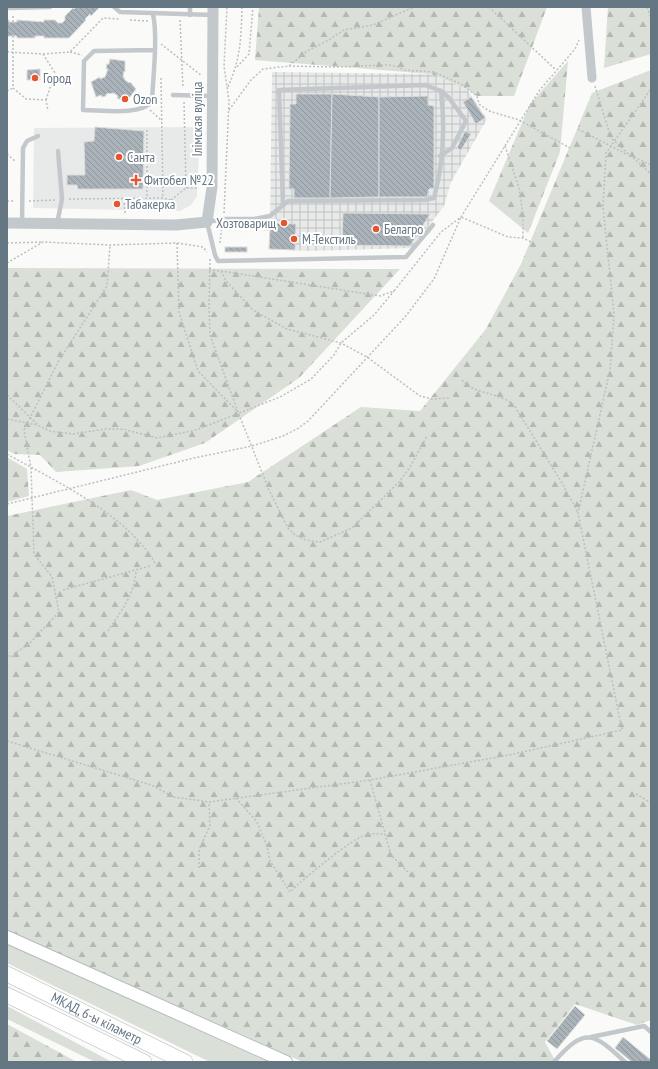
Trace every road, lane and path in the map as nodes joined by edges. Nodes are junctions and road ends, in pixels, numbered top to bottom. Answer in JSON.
{"nodes":[{"id":1,"x":50,"y":7,"type":"edge"},
{"id":2,"x":114,"y":7,"type":"edge"},
{"id":3,"x":190,"y":7,"type":"edge"},
{"id":4,"x":227,"y":7,"type":"edge"},
{"id":5,"x":242,"y":7,"type":"edge"},
{"id":6,"x":253,"y":7,"type":"edge"},
{"id":7,"x":414,"y":7,"type":"edge"},
{"id":8,"x":489,"y":7,"type":"edge"},
{"id":9,"x":586,"y":7,"type":"edge"},
{"id":10,"x":647,"y":7,"type":"edge"},
{"id":11,"x":7,"y":8,"type":"edge"},
{"id":12,"x":213,"y":11,"type":"edge"},
{"id":13,"x":153,"y":14,"type":"junction"},
{"id":14,"x":190,"y":15,"type":"junction"},
{"id":15,"x":651,"y":18,"type":"edge"},
{"id":16,"x":174,"y":20,"type":"dead end"},
{"id":17,"x":180,"y":20,"type":"dead end"},
{"id":18,"x":154,"y":21,"type":"junction"},
{"id":19,"x":13,"y":36,"type":"dead end"},
{"id":20,"x":154,"y":50,"type":"junction"},
{"id":21,"x":160,"y":51,"type":"dead end"},
{"id":22,"x":7,"y":52,"type":"edge"},
{"id":23,"x":12,"y":52,"type":"junction"},
{"id":24,"x":70,"y":52,"type":"junction"},
{"id":25,"x":43,"y":54,"type":"junction"},
{"id":26,"x":89,"y":56,"type":"junction"},
{"id":27,"x":236,"y":68,"type":"junction"},
{"id":28,"x":556,"y":70,"type":"dead end"},
{"id":29,"x":161,"y":74,"type":"dead end"},
{"id":30,"x":592,"y":77,"type":"joint"},
{"id":31,"x":212,"y":83,"type":"junction"},
{"id":32,"x":51,"y":85,"type":"dead end"},
{"id":33,"x":56,"y":85,"type":"dead end"},
{"id":34,"x":13,"y":88,"type":"junction"},
{"id":35,"x":227,"y":88,"type":"junction"},
{"id":36,"x":651,"y":90,"type":"edge"},
{"id":37,"x":7,"y":91,"type":"edge"},
{"id":38,"x":440,"y":91,"type":"junction"},
{"id":39,"x":173,"y":95,"type":"dead end"},
{"id":40,"x":212,"y":96,"type":"junction"},
{"id":41,"x":46,"y":100,"type":"junction"},
{"id":42,"x":147,"y":108,"type":"junction"},
{"id":43,"x":48,"y":111,"type":"dead end"},
{"id":44,"x":228,"y":112,"type":"junction"},
{"id":45,"x":162,"y":121,"type":"junction"},
{"id":46,"x":578,"y":129,"type":"dead end"},
{"id":47,"x":147,"y":130,"type":"dead end"},
{"id":48,"x":38,"y":136,"type":"dead end"},
{"id":49,"x":614,"y":141,"type":"junction"},
{"id":50,"x":505,"y":146,"type":"dead end"},
{"id":51,"x":611,"y":146,"type":"junction"},
{"id":52,"x":58,"y":151,"type":"dead end"},
{"id":53,"x":7,"y":154,"type":"edge"},
{"id":54,"x":440,"y":156,"type":"junction"},
{"id":55,"x":631,"y":156,"type":"junction"},
{"id":56,"x":651,"y":166,"type":"edge"},
{"id":57,"x":24,"y":169,"type":"junction"},
{"id":58,"x":651,"y":174,"type":"edge"},
{"id":59,"x":197,"y":188,"type":"dead end"},
{"id":60,"x":147,"y":198,"type":"junction"},
{"id":61,"x":163,"y":198,"type":"junction"},
{"id":62,"x":62,"y":199,"type":"junction"},
{"id":63,"x":124,"y":199,"type":"junction"},
{"id":64,"x":171,"y":200,"type":"junction"},
{"id":65,"x":7,"y":201,"type":"edge"},
{"id":66,"x":22,"y":201,"type":"junction"},
{"id":67,"x":283,"y":205,"type":"junction"},
{"id":68,"x":176,"y":208,"type":"dead end"},
{"id":69,"x":224,"y":219,"type":"junction"},
{"id":70,"x":207,"y":222,"type":"junction"},
{"id":71,"x":7,"y":223,"type":"edge"},
{"id":72,"x":22,"y":223,"type":"junction"},
{"id":73,"x":57,"y":224,"type":"junction"},
{"id":74,"x":125,"y":224,"type":"junction"},
{"id":75,"x":433,"y":225,"type":"dead end"},
{"id":76,"x":523,"y":238,"type":"junction"},
{"id":77,"x":43,"y":242,"type":"junction"},
{"id":78,"x":531,"y":242,"type":"dead end"},
{"id":79,"x":7,"y":243,"type":"edge"},
{"id":80,"x":177,"y":243,"type":"junction"},
{"id":81,"x":110,"y":245,"type":"junction"},
{"id":82,"x":215,"y":255,"type":"junction"},
{"id":83,"x":7,"y":263,"type":"edge"},
{"id":84,"x":221,"y":271,"type":"dead end"},
{"id":85,"x":394,"y":291,"type":"dead end"},
{"id":86,"x":341,"y":343,"type":"junction"},
{"id":87,"x":367,"y":357,"type":"junction"},
{"id":88,"x":462,"y":380,"type":"dead end"},
{"id":89,"x":7,"y":395,"type":"edge"},
{"id":90,"x":449,"y":398,"type":"dead end"},
{"id":91,"x":238,"y":412,"type":"junction"},
{"id":92,"x":30,"y":417,"type":"junction"},
{"id":93,"x":7,"y":419,"type":"edge"},
{"id":94,"x":27,"y":423,"type":"junction"},
{"id":95,"x":37,"y":425,"type":"junction"},
{"id":96,"x":427,"y":436,"type":"dead end"},
{"id":97,"x":252,"y":446,"type":"junction"},
{"id":98,"x":7,"y":454,"type":"edge"},
{"id":99,"x":31,"y":468,"type":"junction"},
{"id":100,"x":70,"y":489,"type":"junction"},
{"id":101,"x":31,"y":498,"type":"junction"},
{"id":102,"x":7,"y":504,"type":"edge"},
{"id":103,"x":578,"y":513,"type":"junction"},
{"id":104,"x":156,"y":565,"type":"dead end"},
{"id":105,"x":150,"y":566,"type":"dead end"},
{"id":106,"x":136,"y":570,"type":"junction"},
{"id":107,"x":63,"y":590,"type":"dead end"},
{"id":108,"x":108,"y":631,"type":"dead end"},
{"id":109,"x":7,"y":655,"type":"edge"},
{"id":110,"x":7,"y":741,"type":"edge"},
{"id":111,"x":370,"y":780,"type":"junction"},
{"id":112,"x":636,"y":794,"type":"dead end"},
{"id":113,"x":236,"y":798,"type":"junction"},
{"id":114,"x":209,"y":802,"type":"junction"},
{"id":115,"x":651,"y":803,"type":"edge"},
{"id":116,"x":385,"y":834,"type":"junction"},
{"id":117,"x":199,"y":868,"type":"dead end"},
{"id":118,"x":414,"y":878,"type":"dead end"},
{"id":119,"x":7,"y":937,"type":"edge"},
{"id":120,"x":7,"y":974,"type":"edge"},
{"id":121,"x":7,"y":995,"type":"edge"},
{"id":122,"x":651,"y":1032,"type":"edge"},
{"id":123,"x":591,"y":1037,"type":"junction"},
{"id":124,"x":144,"y":1062,"type":"edge"},
{"id":125,"x":185,"y":1062,"type":"edge"},
{"id":126,"x":286,"y":1062,"type":"edge"},
{"id":127,"x":554,"y":1062,"type":"edge"},
{"id":128,"x":626,"y":1062,"type":"edge"}],
"edges":[{"from":1,"to":11,"type":"lane"},
{"from":2,"to":13,"type":"lane"},
{"from":3,"to":14,"type":"lane"},
{"from":4,"to":35,"type":"path"},
{"from":5,"to":27,"type":"path"},
{"from":6,"to":27,"type":"path"},
{"from":7,"to":44,"type":"path"},
{"from":8,"to":28,"type":"path"},
{"from":9,"to":30,"type":"street"},
{"from":10,"to":15,"type":"path"},
{"from":12,"to":14,"type":"lane"},
{"from":12,"to":31,"type":"street","name":"Ілімская вуліца"},
{"from":13,"to":14,"type":"lane"},
{"from":13,"to":18,"type":"lane"},
{"from":16,"to":17,"type":"path"},
{"from":18,"to":20,"type":"lane"},
{"from":18,"to":24,"type":"path"},
{"from":19,"to":23,"type":"path"},
{"from":20,"to":26,"type":"lane"},
{"from":20,"to":42,"type":"lane"},
{"from":21,"to":31,"type":"path"},
{"from":22,"to":23,"type":"path"},
{"from":23,"to":25,"type":"path"},
{"from":23,"to":34,"type":"path"},
{"from":24,"to":25,"type":"path"},
{"from":24,"to":26,"type":"path"},
{"from":25,"to":33,"type":"path"},
{"from":26,"to":42,"type":"lane"},
{"from":27,"to":35,"type":"path"},
{"from":29,"to":45,"type":"path"},
{"from":30,"to":49,"type":"path"},
{"from":31,"to":40,"type":"street","name":"Ілімская вуліца"},
{"from":32,"to":41,"type":"path"},
{"from":34,"to":37,"type":"path"},
{"from":34,"to":41,"type":"path"},
{"from":35,"to":44,"type":"path"},
{"from":36,"to":49,"type":"path"},
{"from":38,"to":54,"type":"lane"},
{"from":38,"to":54,"type":"lane"},
{"from":38,"to":67,"type":"lane"},
{"from":39,"to":40,"type":"lane"},
{"from":40,"to":70,"type":"street","name":"Ілімская вуліца"},
{"from":41,"to":43,"type":"path"},
{"from":42,"to":45,"type":"path"},
{"from":44,"to":69,"type":"path"},
{"from":45,"to":61,"type":"path"},
{"from":46,"to":51,"type":"path"},
{"from":47,"to":60,"type":"path"},
{"from":48,"to":57,"type":"lane"},
{"from":49,"to":51,"type":"path"},
{"from":49,"to":55,"type":"path"},
{"from":50,"to":76,"type":"path"},
{"from":51,"to":55,"type":"path"},
{"from":51,"to":103,"type":"path"},
{"from":52,"to":62,"type":"lane"},
{"from":53,"to":57,"type":"path"},
{"from":54,"to":67,"type":"lane"},
{"from":55,"to":56,"type":"path"},
{"from":55,"to":58,"type":"path"},
{"from":57,"to":66,"type":"lane"},
{"from":59,"to":64,"type":"path"},
{"from":60,"to":61,"type":"path"},
{"from":60,"to":63,"type":"path"},
{"from":61,"to":64,"type":"path"},
{"from":62,"to":63,"type":"path"},
{"from":62,"to":66,"type":"path"},
{"from":62,"to":73,"type":"lane"},
{"from":63,"to":74,"type":"path"},
{"from":64,"to":68,"type":"path"},
{"from":65,"to":66,"type":"path"},
{"from":66,"to":72,"type":"lane"},
{"from":67,"to":69,"type":"lane"},
{"from":69,"to":70,"type":"lane"},
{"from":69,"to":82,"type":"path"},
{"from":70,"to":74,"type":"street"},
{"from":70,"to":82,"type":"lane"},
{"from":71,"to":72,"type":"street"},
{"from":72,"to":73,"type":"street"},
{"from":73,"to":74,"type":"street"},
{"from":75,"to":82,"type":"lane"},
{"from":76,"to":78,"type":"path"},
{"from":76,"to":87,"type":"path"},
{"from":77,"to":79,"type":"path"},
{"from":77,"to":81,"type":"path"},
{"from":77,"to":83,"type":"path"},
{"from":80,"to":81,"type":"path"},
{"from":80,"to":91,"type":"path"},
{"from":80,"to":91,"type":"path"},
{"from":81,"to":92,"type":"path"},
{"from":84,"to":86,"type":"path"},
{"from":85,"to":86,"type":"path"},
{"from":86,"to":87,"type":"path"},
{"from":86,"to":91,"type":"path"},
{"from":87,"to":90,"type":"path"},
{"from":87,"to":97,"type":"path"},
{"from":88,"to":103,"type":"path"},
{"from":89,"to":92,"type":"path"},
{"from":91,"to":95,"type":"path"},
{"from":91,"to":97,"type":"path"},
{"from":92,"to":94,"type":"path"},
{"from":92,"to":95,"type":"path"},
{"from":93,"to":94,"type":"path"},
{"from":94,"to":95,"type":"path"},
{"from":94,"to":99,"type":"path"},
{"from":96,"to":97,"type":"path"},
{"from":97,"to":100,"type":"path"},
{"from":98,"to":99,"type":"path"},
{"from":99,"to":100,"type":"path"},
{"from":99,"to":101,"type":"path"},
{"from":100,"to":101,"type":"path"},
{"from":100,"to":104,"type":"path"},
{"from":101,"to":102,"type":"path"},
{"from":101,"to":109,"type":"path"},
{"from":103,"to":111,"type":"path"},
{"from":105,"to":106,"type":"path"},
{"from":106,"to":107,"type":"path"},
{"from":106,"to":108,"type":"path"},
{"from":110,"to":114,"type":"path"},
{"from":111,"to":113,"type":"path"},
{"from":111,"to":116,"type":"path"},
{"from":112,"to":115,"type":"path"},
{"from":113,"to":114,"type":"path"},
{"from":113,"to":116,"type":"path"},
{"from":114,"to":117,"type":"path"},
{"from":116,"to":118,"type":"path"},
{"from":119,"to":126,"type":"main road"},
{"from":120,"to":125,"type":"highway","name":"МКАД, 6-ы кіламетр"},
{"from":121,"to":124,"type":"highway","name":"МКАД, 6-ы кіламетр"},
{"from":122,"to":123,"type":"lane"},
{"from":123,"to":127,"type":"lane"},
{"from":123,"to":128,"type":"lane"}]}
